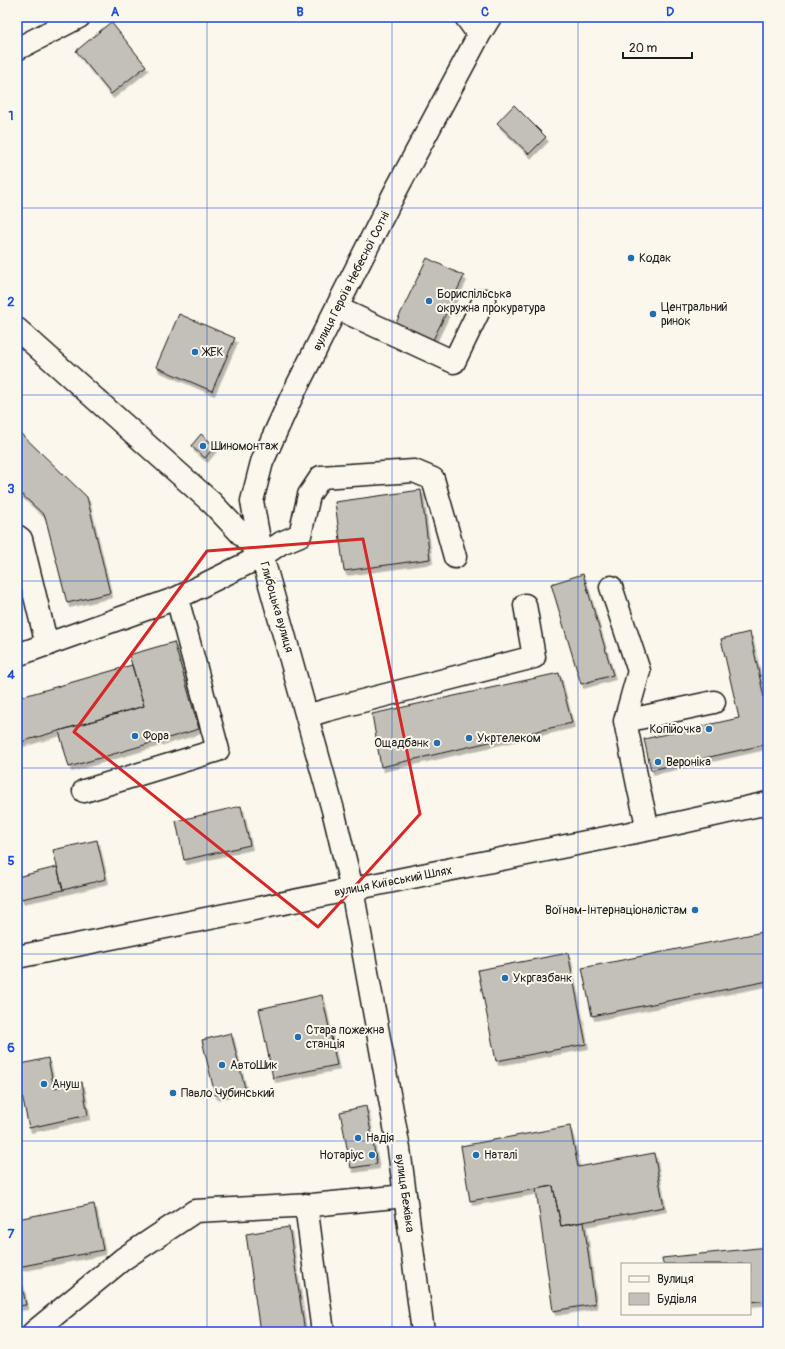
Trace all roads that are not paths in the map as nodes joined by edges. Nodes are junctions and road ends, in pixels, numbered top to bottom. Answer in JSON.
{"nodes":[{"id":1,"x":79,"y":17,"type":"edge"},
{"id":2,"x":466,"y":17,"type":"edge"},
{"id":3,"x":484,"y":26,"type":"edge"},
{"id":4,"x":17,"y":49,"type":"edge"},
{"id":5,"x":484,"y":300,"type":"dead end"},
{"id":6,"x":337,"y":308,"type":"junction"},
{"id":7,"x":17,"y":329,"type":"edge"},
{"id":8,"x":17,"y":536,"type":"edge"},
{"id":9,"x":262,"y":556,"type":"junction"},
{"id":10,"x":456,"y":557,"type":"dead end"},
{"id":11,"x":611,"y":587,"type":"dead end"},
{"id":12,"x":177,"y":598,"type":"junction"},
{"id":13,"x":525,"y":605,"type":"dead end"},
{"id":14,"x":47,"y":644,"type":"junction"},
{"id":15,"x":17,"y":655,"type":"edge"},
{"id":16,"x":714,"y":702,"type":"dead end"},
{"id":17,"x":307,"y":716,"type":"junction"},
{"id":18,"x":625,"y":721,"type":"junction"},
{"id":19,"x":84,"y":791,"type":"dead end"},
{"id":20,"x":768,"y":803,"type":"edge"},
{"id":21,"x":648,"y":829,"type":"junction"},
{"id":22,"x":352,"y":889,"type":"junction"},
{"id":23,"x":17,"y":957,"type":"edge"},
{"id":24,"x":405,"y":1196,"type":"junction"},
{"id":25,"x":306,"y":1205,"type":"junction"},
{"id":26,"x":34,"y":1332,"type":"edge"},
{"id":27,"x":323,"y":1332,"type":"edge"},
{"id":28,"x":423,"y":1332,"type":"edge"}],
"edges":[{"from":1,"to":4,"type":"main road"},
{"from":2,"to":3,"type":"main road"},
{"from":3,"to":6,"type":"main road","name":"вулиця Героїв Небесної Сотні"},
{"from":5,"to":6,"type":"main road"},
{"from":6,"to":9,"type":"main road","name":"вулиця Героїв Небесної Сотні"},
{"from":7,"to":9,"type":"main road","name":"Глибоцька вулиця"},
{"from":8,"to":14,"type":"main road"},
{"from":9,"to":10,"type":"main road"},
{"from":9,"to":12,"type":"main road"},
{"from":9,"to":17,"type":"main road","name":"Глибоцька вулиця"},
{"from":11,"to":18,"type":"main road"},
{"from":12,"to":14,"type":"main road"},
{"from":12,"to":19,"type":"main road"},
{"from":13,"to":17,"type":"main road"},
{"from":14,"to":15,"type":"main road"},
{"from":16,"to":18,"type":"main road"},
{"from":17,"to":22,"type":"main road","name":"Глибоцька вулиця"},
{"from":18,"to":21,"type":"main road"},
{"from":20,"to":21,"type":"main road","name":"вулиця Київський Шлях"},
{"from":21,"to":22,"type":"main road","name":"вулиця Київський Шлях"},
{"from":22,"to":23,"type":"main road","name":"вулиця Київський Шлях"},
{"from":22,"to":24,"type":"main road","name":"вулиця Бежівка"},
{"from":24,"to":25,"type":"main road"},
{"from":24,"to":28,"type":"main road","name":"вулиця Бежівка"},
{"from":25,"to":26,"type":"main road"},
{"from":25,"to":27,"type":"main road"}]}
